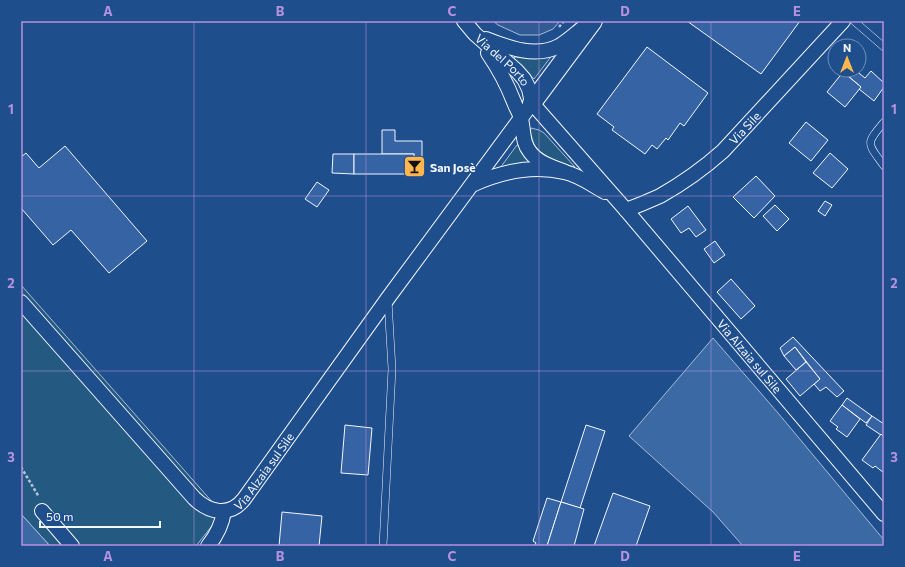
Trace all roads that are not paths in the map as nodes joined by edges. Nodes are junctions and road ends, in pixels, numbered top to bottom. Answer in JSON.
{"nodes":[{"id":1,"x":464,"y":21,"type":"edge"},
{"id":2,"x":593,"y":21,"type":"edge"},
{"id":3,"x":843,"y":21,"type":"edge"},
{"id":4,"x":854,"y":21,"type":"edge"},
{"id":5,"x":475,"y":34,"type":"junction"},
{"id":6,"x":884,"y":47,"type":"edge"},
{"id":7,"x":532,"y":103,"type":"junction"},
{"id":8,"x":521,"y":118,"type":"junction"},
{"id":9,"x":884,"y":122,"type":"edge"},
{"id":10,"x":884,"y":166,"type":"edge"},
{"id":11,"x":564,"y":172,"type":"junction"},
{"id":12,"x":472,"y":185,"type":"junction"},
{"id":13,"x":616,"y":199,"type":"junction"},
{"id":14,"x":626,"y":210,"type":"junction"},
{"id":15,"x":388,"y":298,"type":"junction"},
{"id":16,"x":21,"y":302,"type":"edge"},
{"id":17,"x":42,"y":511,"type":"road end"},
{"id":18,"x":224,"y":511,"type":"junction"},
{"id":19,"x":884,"y":514,"type":"edge"},
{"id":20,"x":72,"y":546,"type":"edge"},
{"id":21,"x":208,"y":546,"type":"edge"},
{"id":22,"x":383,"y":546,"type":"edge"}],
"edges":[{"from":1,"to":5,"type":"street","name":"Via del Porto"},
{"from":2,"to":5,"type":"street"},
{"from":2,"to":7,"type":"street"},
{"from":3,"to":14,"type":"street","name":"Via Sile"},
{"from":4,"to":6,"type":"lane"},
{"from":5,"to":7,"type":"street","name":"Via del Porto"},
{"from":5,"to":8,"type":"street"},
{"from":7,"to":8,"type":"street","name":"Via Alzaia sul Sile"},
{"from":7,"to":13,"type":"street","name":"Via Alzaia sul Sile"},
{"from":8,"to":11,"type":"street"},
{"from":8,"to":12,"type":"street","name":"Via Alzaia sul Sile"},
{"from":9,"to":10,"type":"lane"},
{"from":11,"to":12,"type":"street","name":"Via Alzaia sul Sile"},
{"from":11,"to":13,"type":"street","name":"Via Alzaia sul Sile"},
{"from":12,"to":15,"type":"street","name":"Via Alzaia sul Sile"},
{"from":13,"to":14,"type":"street","name":"Via Alzaia sul Sile"},
{"from":14,"to":19,"type":"street","name":"Via Alzaia sul Sile"},
{"from":15,"to":18,"type":"street","name":"Via Alzaia sul Sile"},
{"from":15,"to":22,"type":"lane"},
{"from":16,"to":18,"type":"street","name":"Via Alzaia sul Sile"},
{"from":17,"to":20,"type":"street"},
{"from":18,"to":21,"type":"street"}]}
